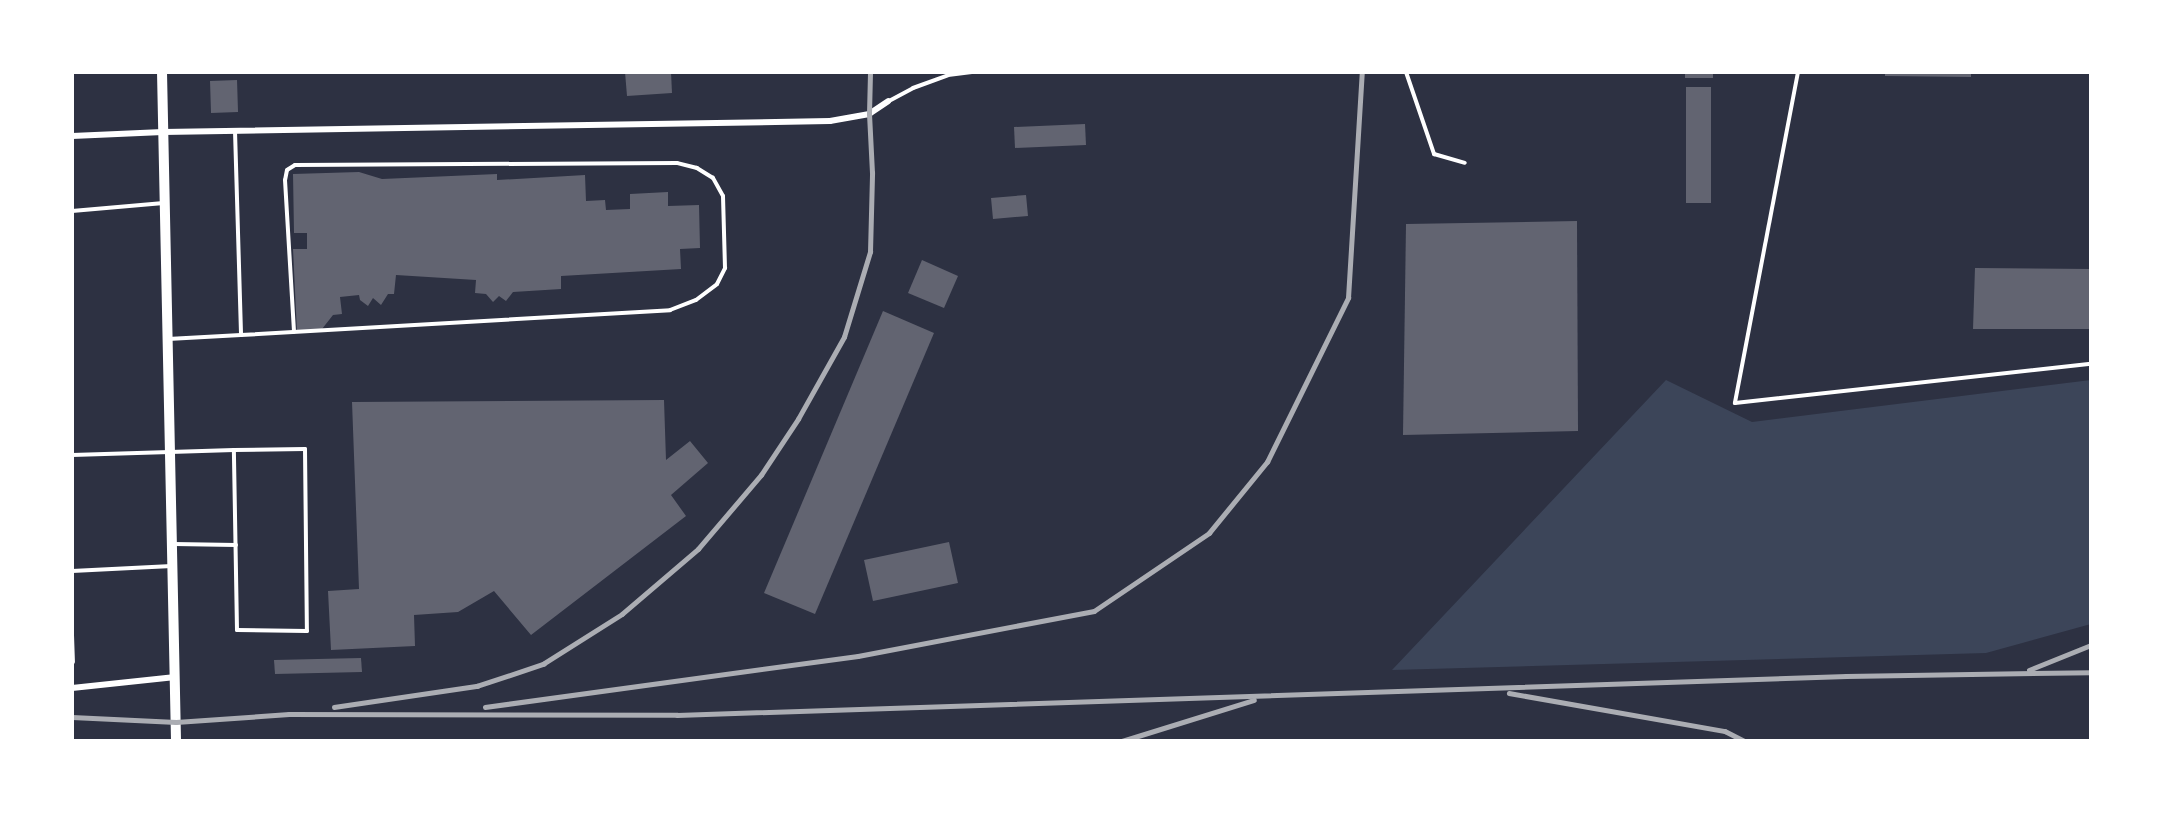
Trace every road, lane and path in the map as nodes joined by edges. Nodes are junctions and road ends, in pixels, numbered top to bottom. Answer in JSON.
{"nodes":[{"id":1,"x":162,"y":72,"type":"edge"},
{"id":2,"x":974,"y":72,"type":"edge"},
{"id":3,"x":1406,"y":72,"type":"edge"},
{"id":4,"x":1798,"y":72,"type":"edge"},
{"id":5,"x":888,"y":101,"type":"joint"},
{"id":6,"x":236,"y":131,"type":"junction"},
{"id":7,"x":163,"y":132,"type":"junction"},
{"id":8,"x":72,"y":136,"type":"edge"},
{"id":9,"x":1466,"y":163,"type":"dead end"},
{"id":10,"x":165,"y":203,"type":"junction"},
{"id":11,"x":72,"y":211,"type":"edge"},
{"id":12,"x":294,"y":332,"type":"junction"},
{"id":13,"x":241,"y":335,"type":"junction"},
{"id":14,"x":167,"y":339,"type":"junction"},
{"id":15,"x":2091,"y":364,"type":"edge"},
{"id":16,"x":234,"y":450,"type":"junction"},
{"id":17,"x":170,"y":452,"type":"junction"},
{"id":18,"x":72,"y":455,"type":"edge"},
{"id":19,"x":172,"y":544,"type":"junction"},
{"id":20,"x":236,"y":545,"type":"junction"},
{"id":21,"x":172,"y":566,"type":"junction"},
{"id":22,"x":72,"y":571,"type":"edge"},
{"id":23,"x":72,"y":635,"type":"edge"},
{"id":24,"x":73,"y":662,"type":"edge"},
{"id":25,"x":175,"y":677,"type":"junction"},
{"id":26,"x":72,"y":688,"type":"edge"},
{"id":27,"x":177,"y":741,"type":"edge"}],
"edges":[{"from":1,"to":7,"type":"main road"},
{"from":2,"to":5,"type":"lane"},
{"from":3,"to":9,"type":"lane"},
{"from":4,"to":15,"type":"lane"},
{"from":5,"to":6,"type":"street"},
{"from":6,"to":7,"type":"street"},
{"from":6,"to":13,"type":"lane"},
{"from":7,"to":8,"type":"street"},
{"from":7,"to":10,"type":"main road"},
{"from":10,"to":11,"type":"lane"},
{"from":10,"to":14,"type":"main road"},
{"from":12,"to":12,"type":"lane"},
{"from":12,"to":13,"type":"lane"},
{"from":13,"to":14,"type":"lane"},
{"from":14,"to":17,"type":"main road"},
{"from":16,"to":17,"type":"lane"},
{"from":16,"to":20,"type":"lane"},
{"from":16,"to":20,"type":"lane"},
{"from":17,"to":18,"type":"lane"},
{"from":17,"to":19,"type":"main road"},
{"from":19,"to":20,"type":"lane"},
{"from":19,"to":21,"type":"main road"},
{"from":21,"to":22,"type":"lane"},
{"from":21,"to":25,"type":"main road"},
{"from":23,"to":24,"type":"lane"},
{"from":25,"to":26,"type":"street"},
{"from":25,"to":27,"type":"main road"}]}
